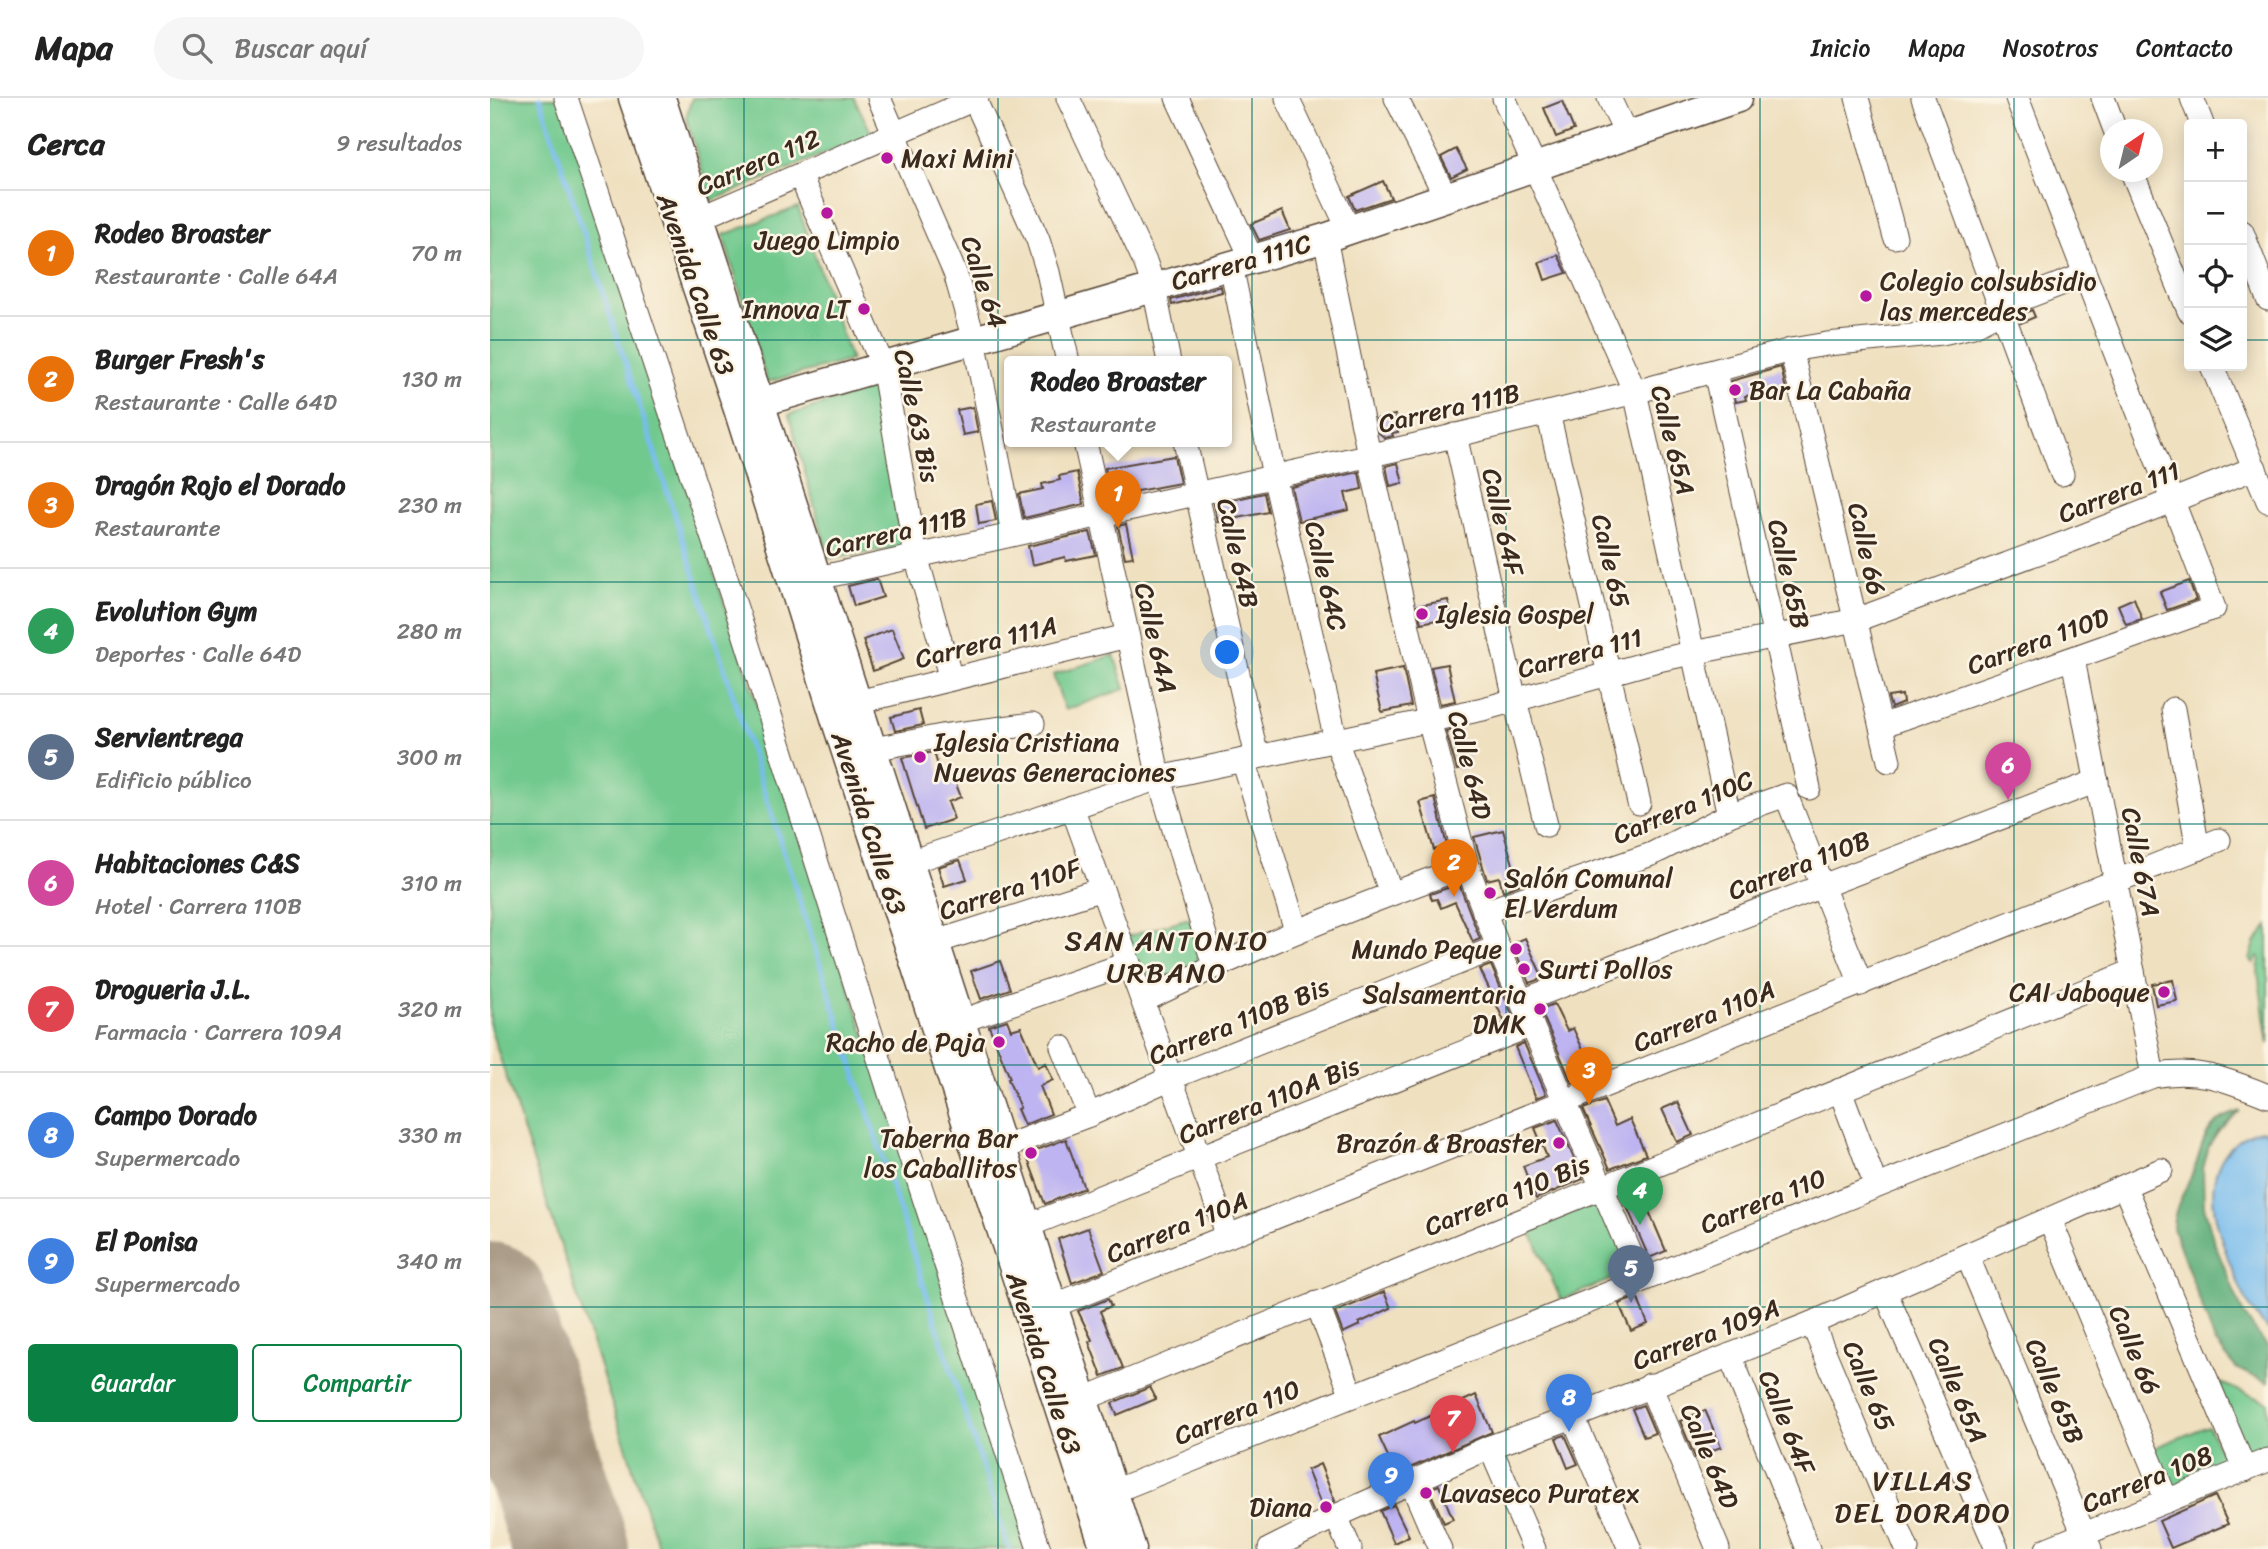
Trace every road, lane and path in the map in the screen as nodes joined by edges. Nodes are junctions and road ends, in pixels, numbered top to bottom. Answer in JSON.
{"nodes":[{"id":1,"x":566,"y":98,"type":"edge"},
{"id":2,"x":633,"y":98,"type":"edge"},
{"id":3,"x":661,"y":98,"type":"edge"},
{"id":4,"x":878,"y":98,"type":"edge"},
{"id":5,"x":975,"y":98,"type":"edge"},
{"id":6,"x":1068,"y":98,"type":"edge"},
{"id":7,"x":1177,"y":98,"type":"edge"},
{"id":8,"x":1287,"y":98,"type":"edge"},
{"id":9,"x":1396,"y":98,"type":"edge"},
{"id":10,"x":1504,"y":98,"type":"edge"},
{"id":11,"x":1609,"y":98,"type":"edge"},
{"id":12,"x":1857,"y":98,"type":"edge"},
{"id":13,"x":1923,"y":98,"type":"edge"},
{"id":14,"x":2017,"y":98,"type":"edge"},
{"id":15,"x":2103,"y":98,"type":"edge"},
{"id":16,"x":2192,"y":98,"type":"edge"},
{"id":17,"x":1725,"y":100,"type":"edge"},
{"id":18,"x":2111,"y":119,"type":"edge"},
{"id":19,"x":2200,"y":119,"type":"edge"},
{"id":20,"x":895,"y":134,"type":"junction"},
{"id":21,"x":1627,"y":136,"type":"junction"},
{"id":22,"x":1536,"y":167,"type":"junction"},
{"id":23,"x":800,"y":174,"type":"junction"},
{"id":24,"x":2137,"y":182,"type":"edge"},
{"id":25,"x":1446,"y":197,"type":"junction"},
{"id":26,"x":689,"y":223,"type":"junction"},
{"id":27,"x":1337,"y":234,"type":"junction"},
{"id":28,"x":1895,"y":237,"type":"dead end"},
{"id":29,"x":2250,"y":245,"type":"edge"},
{"id":30,"x":1241,"y":262,"type":"junction"},
{"id":31,"x":2084,"y":275,"type":"junction"},
{"id":32,"x":2183,"y":277,"type":"edge"},
{"id":33,"x":1154,"y":288,"type":"junction"},
{"id":34,"x":2268,"y":299,"type":"edge"},
{"id":35,"x":2001,"y":307,"type":"junction"},
{"id":36,"x":2188,"y":308,"type":"edge"},
{"id":37,"x":1058,"y":316,"type":"junction"},
{"id":38,"x":974,"y":340,"type":"junction"},
{"id":39,"x":1791,"y":350,"type":"junction"},
{"id":40,"x":1067,"y":356,"type":"edge"},
{"id":41,"x":1167,"y":356,"type":"edge"},
{"id":42,"x":883,"y":366,"type":"junction"},
{"id":43,"x":2214,"y":371,"type":"edge"},
{"id":44,"x":1715,"y":372,"type":"junction"},
{"id":45,"x":1635,"y":392,"type":"junction"},
{"id":46,"x":749,"y":405,"type":"junction"},
{"id":47,"x":1548,"y":413,"type":"junction"},
{"id":48,"x":1455,"y":435,"type":"junction"},
{"id":49,"x":1086,"y":447,"type":"edge"},
{"id":50,"x":1186,"y":447,"type":"edge"},
{"id":51,"x":1369,"y":455,"type":"junction"},
{"id":52,"x":2255,"y":468,"type":"junction"},
{"id":53,"x":2062,"y":474,"type":"dead end"},
{"id":54,"x":1274,"y":475,"type":"junction"},
{"id":55,"x":1195,"y":493,"type":"junction"},
{"id":56,"x":2268,"y":501,"type":"edge"},
{"id":57,"x":2173,"y":502,"type":"junction"},
{"id":58,"x":1100,"y":514,"type":"junction"},
{"id":59,"x":1013,"y":534,"type":"junction"},
{"id":60,"x":916,"y":556,"type":"junction"},
{"id":61,"x":818,"y":578,"type":"junction"},
{"id":62,"x":1856,"y":620,"type":"junction"},
{"id":63,"x":1127,"y":636,"type":"junction"},
{"id":64,"x":1774,"y":637,"type":"junction"},
{"id":65,"x":1693,"y":653,"type":"junction"},
{"id":66,"x":2073,"y":659,"type":"junction"},
{"id":67,"x":1609,"y":674,"type":"junction"},
{"id":68,"x":951,"y":679,"type":"junction"},
{"id":69,"x":1515,"y":700,"type":"junction"},
{"id":70,"x":858,"y":702,"type":"junction"},
{"id":71,"x":2173,"y":709,"type":"dead end"},
{"id":72,"x":1429,"y":720,"type":"junction"},
{"id":73,"x":1033,"y":724,"type":"dead end"},
{"id":74,"x":1881,"y":726,"type":"junction"},
{"id":75,"x":1336,"y":740,"type":"junction"},
{"id":76,"x":873,"y":749,"type":"junction"},
{"id":77,"x":1250,"y":759,"type":"junction"},
{"id":78,"x":1889,"y":761,"type":"dead end"},
{"id":79,"x":1159,"y":778,"type":"junction"},
{"id":80,"x":2097,"y":781,"type":"junction"},
{"id":81,"x":1809,"y":788,"type":"dead end"},
{"id":82,"x":1639,"y":803,"type":"dead end"},
{"id":83,"x":1072,"y":807,"type":"junction"},
{"id":84,"x":1729,"y":815,"type":"junction"},
{"id":85,"x":1546,"y":825,"type":"dead end"},
{"id":86,"x":2219,"y":840,"type":"dead end"},
{"id":87,"x":2198,"y":849,"type":"junction"},
{"id":88,"x":909,"y":862,"type":"junction"},
{"id":89,"x":1466,"y":866,"type":"junction"},
{"id":90,"x":2116,"y":881,"type":"junction"},
{"id":91,"x":1822,"y":886,"type":"junction"},
{"id":92,"x":1102,"y":889,"type":"junction"},
{"id":93,"x":1391,"y":893,"type":"junction"},
{"id":94,"x":1484,"y":912,"type":"junction"},
{"id":95,"x":1296,"y":930,"type":"junction"},
{"id":96,"x":936,"y":942,"type":"junction"},
{"id":97,"x":1498,"y":947,"type":"junction"},
{"id":98,"x":1129,"y":963,"type":"junction"},
{"id":99,"x":1214,"y":966,"type":"junction"},
{"id":100,"x":2133,"y":971,"type":"junction"},
{"id":101,"x":1861,"y":984,"type":"junction"},
{"id":102,"x":1521,"y":1000,"type":"junction"},
{"id":103,"x":1143,"y":1001,"type":"junction"},
{"id":104,"x":961,"y":1021,"type":"junction"},
{"id":105,"x":1532,"y":1025,"type":"junction"},
{"id":106,"x":1062,"y":1048,"type":"dead end"},
{"id":107,"x":2153,"y":1076,"type":"junction"},
{"id":108,"x":1171,"y":1079,"type":"junction"},
{"id":109,"x":1840,"y":1090,"type":"junction"},
{"id":110,"x":2260,"y":1093,"type":"edge"},
{"id":111,"x":1565,"y":1102,"type":"junction"},
{"id":112,"x":1089,"y":1115,"type":"junction"},
{"id":113,"x":1002,"y":1148,"type":"junction"},
{"id":114,"x":1200,"y":1158,"type":"junction"},
{"id":115,"x":2161,"y":1170,"type":"dead end"},
{"id":116,"x":1602,"y":1186,"type":"junction"},
{"id":117,"x":1876,"y":1186,"type":"junction"},
{"id":118,"x":2125,"y":1188,"type":"junction"},
{"id":119,"x":2050,"y":1220,"type":"junction"},
{"id":120,"x":1027,"y":1226,"type":"junction"},
{"id":121,"x":1228,"y":1236,"type":"junction"},
{"id":122,"x":1967,"y":1255,"type":"junction"},
{"id":123,"x":1642,"y":1280,"type":"junction"},
{"id":124,"x":1885,"y":1291,"type":"junction"},
{"id":125,"x":1317,"y":1303,"type":"junction"},
{"id":126,"x":1053,"y":1306,"type":"junction"},
{"id":127,"x":1812,"y":1323,"type":"junction"},
{"id":128,"x":1730,"y":1355,"type":"junction"},
{"id":129,"x":1650,"y":1385,"type":"junction"},
{"id":130,"x":1352,"y":1396,"type":"junction"},
{"id":131,"x":1071,"y":1404,"type":"junction"},
{"id":132,"x":1573,"y":1417,"type":"junction"},
{"id":133,"x":1490,"y":1447,"type":"junction"},
{"id":134,"x":2268,"y":1460,"type":"edge"},
{"id":135,"x":2245,"y":1470,"type":"junction"},
{"id":136,"x":1411,"y":1482,"type":"junction"},
{"id":137,"x":1101,"y":1497,"type":"junction"},
{"id":138,"x":2167,"y":1501,"type":"junction"},
{"id":139,"x":1336,"y":1516,"type":"junction"},
{"id":140,"x":2087,"y":1541,"type":"edge"},
{"id":141,"x":1039,"y":1549,"type":"edge"},
{"id":142,"x":1105,"y":1549,"type":"edge"},
{"id":143,"x":1132,"y":1549,"type":"edge"},
{"id":144,"x":1270,"y":1549,"type":"edge"},
{"id":145,"x":1350,"y":1549,"type":"edge"},
{"id":146,"x":1440,"y":1549,"type":"edge"},
{"id":147,"x":1534,"y":1549,"type":"edge"},
{"id":148,"x":1629,"y":1549,"type":"edge"},
{"id":149,"x":1718,"y":1549,"type":"edge"},
{"id":150,"x":1808,"y":1549,"type":"edge"},
{"id":151,"x":1907,"y":1549,"type":"edge"},
{"id":152,"x":1997,"y":1549,"type":"edge"},
{"id":153,"x":2047,"y":1549,"type":"edge"}],
"edges":[{"from":1,"to":141,"type":"street"},
{"from":2,"to":26,"type":"main road","name":"Avenida Calle 63"},
{"from":3,"to":26,"type":"main road","name":"Avenida Calle 63"},
{"from":4,"to":20,"type":"street","name":"Calle 64"},
{"from":5,"to":20,"type":"street","name":"Carrera 112"},
{"from":5,"to":37,"type":"street"},
{"from":6,"to":33,"type":"street"},
{"from":7,"to":30,"type":"street","name":"Calle 64C"},
{"from":8,"to":27,"type":"street","name":"Calle 64D"},
{"from":9,"to":25,"type":"street"},
{"from":10,"to":22,"type":"street","name":"Calle 65A"},
{"from":11,"to":21,"type":"street"},
{"from":12,"to":28,"type":"street"},
{"from":13,"to":35,"type":"street"},
{"from":14,"to":31,"type":"street"},
{"from":15,"to":18,"type":"street"},
{"from":16,"to":19,"type":"street"},
{"from":17,"to":21,"type":"main road","name":"Carrera 111C"},
{"from":20,"to":23,"type":"street","name":"Carrera 112"},
{"from":20,"to":38,"type":"street","name":"Calle 64"},
{"from":21,"to":22,"type":"main road","name":"Carrera 111C"},
{"from":22,"to":25,"type":"main road","name":"Carrera 111C"},
{"from":22,"to":45,"type":"street","name":"Calle 65A"},
{"from":23,"to":26,"type":"street","name":"Carrera 112"},
{"from":23,"to":42,"type":"street","name":"Calle 63 Bis"},
{"from":24,"to":32,"type":"street"},
{"from":25,"to":27,"type":"main road","name":"Carrera 111C"},
{"from":26,"to":46,"type":"main road","name":"Avenida Calle 63"},
{"from":27,"to":30,"type":"main road","name":"Carrera 111C"},
{"from":27,"to":51,"type":"street","name":"Calle 64D"},
{"from":29,"to":34,"type":"street"},
{"from":30,"to":33,"type":"main road","name":"Carrera 111C"},
{"from":30,"to":54,"type":"street","name":"Calle 64C"},
{"from":31,"to":35,"type":"street","name":"Carrera 111B"},
{"from":31,"to":57,"type":"street"},
{"from":32,"to":36,"type":"street"},
{"from":33,"to":37,"type":"main road","name":"Carrera 111C"},
{"from":33,"to":41,"type":"street"},
{"from":35,"to":39,"type":"street","name":"Carrera 111B"},
{"from":35,"to":53,"type":"street"},
{"from":37,"to":38,"type":"main road","name":"Carrera 111C"},
{"from":37,"to":40,"type":"street"},
{"from":38,"to":42,"type":"main road","name":"Carrera 111C"},
{"from":38,"to":59,"type":"street","name":"Calle 64"},
{"from":39,"to":44,"type":"street","name":"Carrera 111B"},
{"from":39,"to":62,"type":"street","name":"Calle 66"},
{"from":42,"to":46,"type":"main road","name":"Carrera 111C"},
{"from":42,"to":60,"type":"street","name":"Calle 63 Bis"},
{"from":43,"to":52,"type":"street"},
{"from":44,"to":45,"type":"street","name":"Carrera 111B"},
{"from":44,"to":64,"type":"street","name":"Calle 65B"},
{"from":45,"to":47,"type":"street","name":"Carrera 111B"},
{"from":45,"to":65,"type":"street","name":"Calle 65A"},
{"from":46,"to":61,"type":"main road","name":"Avenida Calle 63"},
{"from":46,"to":131,"type":"main road","name":"Avenida Calle 63"},
{"from":47,"to":48,"type":"street","name":"Carrera 111B"},
{"from":47,"to":67,"type":"street","name":"Calle 65"},
{"from":48,"to":51,"type":"street","name":"Carrera 111B"},
{"from":48,"to":69,"type":"street","name":"Calle 64F"},
{"from":49,"to":58,"type":"street","name":"Calle 64A"},
{"from":50,"to":55,"type":"street","name":"Calle 64B"},
{"from":51,"to":54,"type":"street","name":"Carrera 111B"},
{"from":51,"to":72,"type":"street","name":"Calle 64D"},
{"from":52,"to":56,"type":"street"},
{"from":52,"to":57,"type":"street","name":"Carrera 111"},
{"from":54,"to":55,"type":"street","name":"Carrera 111B"},
{"from":54,"to":75,"type":"street","name":"Calle 64C"},
{"from":55,"to":58,"type":"street","name":"Carrera 111B"},
{"from":55,"to":77,"type":"street","name":"Calle 64B"},
{"from":57,"to":62,"type":"street","name":"Carrera 111"},
{"from":57,"to":66,"type":"street","name":"Carrera 110D"},
{"from":58,"to":59,"type":"street","name":"Carrera 111B"},
{"from":58,"to":63,"type":"street","name":"Calle 64A"},
{"from":59,"to":60,"type":"street","name":"Carrera 111B"},
{"from":60,"to":61,"type":"street","name":"Carrera 111B"},
{"from":60,"to":68,"type":"street","name":"Calle 63 Bis"},
{"from":61,"to":70,"type":"main road","name":"Avenida Calle 63"},
{"from":62,"to":64,"type":"street","name":"Carrera 111"},
{"from":62,"to":74,"type":"street","name":"Calle 66"},
{"from":63,"to":68,"type":"street","name":"Carrera 111A"},
{"from":63,"to":79,"type":"street","name":"Calle 64A"},
{"from":64,"to":65,"type":"street","name":"Carrera 111"},
{"from":64,"to":81,"type":"street","name":"Calle 65B"},
{"from":65,"to":67,"type":"street","name":"Carrera 111"},
{"from":65,"to":84,"type":"street","name":"Calle 65A"},
{"from":66,"to":74,"type":"street","name":"Carrera 110D"},
{"from":66,"to":80,"type":"street","name":"Calle 67A"},
{"from":67,"to":69,"type":"street","name":"Carrera 111"},
{"from":67,"to":82,"type":"street","name":"Calle 65"},
{"from":68,"to":70,"type":"street","name":"Carrera 111A"},
{"from":69,"to":72,"type":"street","name":"Carrera 111"},
{"from":69,"to":85,"type":"street","name":"Calle 64F"},
{"from":70,"to":76,"type":"main road","name":"Avenida Calle 63"},
{"from":71,"to":87,"type":"street"},
{"from":72,"to":75,"type":"street","name":"Carrera 111"},
{"from":72,"to":89,"type":"street","name":"Calle 64D"},
{"from":73,"to":76,"type":"street"},
{"from":74,"to":78,"type":"street","name":"Calle 66"},
{"from":75,"to":77,"type":"street","name":"Carrera 111"},
{"from":75,"to":93,"type":"street","name":"Calle 64C"},
{"from":76,"to":88,"type":"main road","name":"Avenida Calle 63"},
{"from":77,"to":79,"type":"street","name":"Carrera 111"},
{"from":77,"to":95,"type":"street","name":"Calle 64B"},
{"from":79,"to":83,"type":"street","name":"Carrera 111"},
{"from":79,"to":99,"type":"street","name":"Calle 64A"},
{"from":80,"to":90,"type":"street","name":"Calle 67A"},
{"from":80,"to":91,"type":"street","name":"Carrera 110B"},
{"from":83,"to":88,"type":"street","name":"Carrera 111"},
{"from":83,"to":92,"type":"street"},
{"from":84,"to":91,"type":"street","name":"Carrera 110C"},
{"from":84,"to":94,"type":"street","name":"Carrera 110C"},
{"from":86,"to":87,"type":"street","name":"Carrera 110A"},
{"from":87,"to":90,"type":"street","name":"Carrera 110A"},
{"from":88,"to":96,"type":"main road","name":"Avenida Calle 63"},
{"from":89,"to":93,"type":"street"},
{"from":89,"to":94,"type":"street","name":"Calle 64D"},
{"from":90,"to":100,"type":"street","name":"Calle 67A"},
{"from":90,"to":101,"type":"street","name":"Carrera 110A"},
{"from":91,"to":101,"type":"street"},
{"from":91,"to":102,"type":"street","name":"Carrera 110B"},
{"from":92,"to":96,"type":"street","name":"Carrera 110F"},
{"from":92,"to":98,"type":"street"},
{"from":93,"to":95,"type":"street"},
{"from":94,"to":97,"type":"street","name":"Calle 64D"},
{"from":95,"to":99,"type":"street"},
{"from":96,"to":104,"type":"main road","name":"Avenida Calle 63"},
{"from":97,"to":102,"type":"street","name":"Calle 64D"},
{"from":97,"to":108,"type":"street","name":"Carrera 110B Bis"},
{"from":98,"to":103,"type":"street"},
{"from":98,"to":104,"type":"street"},
{"from":99,"to":103,"type":"street"},
{"from":100,"to":107,"type":"street","name":"Calle 67A"},
{"from":100,"to":109,"type":"street","name":"Carrera 110 Bis"},
{"from":101,"to":111,"type":"street","name":"Carrera 110A"},
{"from":102,"to":105,"type":"street","name":"Calle 64D"},
{"from":103,"to":108,"type":"street"},
{"from":104,"to":113,"type":"main road","name":"Avenida Calle 63"},
{"from":105,"to":111,"type":"street","name":"Calle 64D"},
{"from":105,"to":114,"type":"street","name":"Carrera 110A Bis"},
{"from":106,"to":112,"type":"street"},
{"from":107,"to":110,"type":"street","name":"Carrera 110"},
{"from":107,"to":117,"type":"street","name":"Carrera 110"},
{"from":108,"to":112,"type":"street","name":"Carrera 110B Bis"},
{"from":108,"to":114,"type":"street"},
{"from":109,"to":116,"type":"street","name":"Carrera 110 Bis"},
{"from":109,"to":117,"type":"street"},
{"from":111,"to":116,"type":"street","name":"Calle 64D"},
{"from":111,"to":121,"type":"street","name":"Carrera 110A"},
{"from":112,"to":113,"type":"street","name":"Carrera 110B Bis"},
{"from":113,"to":120,"type":"main road","name":"Avenida Calle 63"},
{"from":114,"to":120,"type":"street","name":"Carrera 110A Bis"},
{"from":114,"to":121,"type":"street"},
{"from":115,"to":118,"type":"street","name":"Carrera 109A"},
{"from":116,"to":123,"type":"street","name":"Calle 64D"},
{"from":116,"to":125,"type":"street","name":"Carrera 110 Bis"},
{"from":117,"to":123,"type":"street","name":"Carrera 110"},
{"from":118,"to":119,"type":"street","name":"Carrera 109A"},
{"from":118,"to":135,"type":"street"},
{"from":119,"to":122,"type":"street","name":"Carrera 109A"},
{"from":119,"to":138,"type":"street","name":"Calle 66"},
{"from":120,"to":126,"type":"main road","name":"Avenida Calle 63"},
{"from":121,"to":126,"type":"street","name":"Carrera 110A"},
{"from":122,"to":124,"type":"street","name":"Carrera 109A"},
{"from":122,"to":140,"type":"street","name":"Calle 65B"},
{"from":123,"to":130,"type":"street","name":"Carrera 110"},
{"from":124,"to":127,"type":"street","name":"Carrera 109A"},
{"from":124,"to":152,"type":"street","name":"Calle 65A"},
{"from":125,"to":130,"type":"street"},
{"from":125,"to":131,"type":"street","name":"Carrera 110 Bis"},
{"from":126,"to":131,"type":"main road","name":"Avenida Calle 63"},
{"from":127,"to":128,"type":"street","name":"Carrera 109A"},
{"from":127,"to":151,"type":"street","name":"Calle 65"},
{"from":128,"to":129,"type":"street","name":"Carrera 109A"},
{"from":128,"to":150,"type":"street","name":"Calle 64F"},
{"from":129,"to":132,"type":"street","name":"Carrera 109A"},
{"from":129,"to":149,"type":"street","name":"Calle 64D"},
{"from":130,"to":137,"type":"street","name":"Carrera 110"},
{"from":131,"to":137,"type":"main road","name":"Avenida Calle 63"},
{"from":132,"to":133,"type":"street","name":"Carrera 109A"},
{"from":132,"to":148,"type":"street"},
{"from":133,"to":136,"type":"street","name":"Carrera 109A"},
{"from":133,"to":147,"type":"street"},
{"from":134,"to":135,"type":"street","name":"Carrera 108"},
{"from":135,"to":138,"type":"street","name":"Carrera 108"},
{"from":136,"to":139,"type":"street","name":"Carrera 109A"},
{"from":136,"to":146,"type":"street"},
{"from":137,"to":142,"type":"main road","name":"Avenida Calle 63"},
{"from":137,"to":143,"type":"main road","name":"Avenida Calle 63"},
{"from":138,"to":140,"type":"street","name":"Carrera 108"},
{"from":139,"to":144,"type":"street","name":"Carrera 109A"},
{"from":139,"to":145,"type":"street"},
{"from":140,"to":153,"type":"street","name":"Carrera 108"}]}
